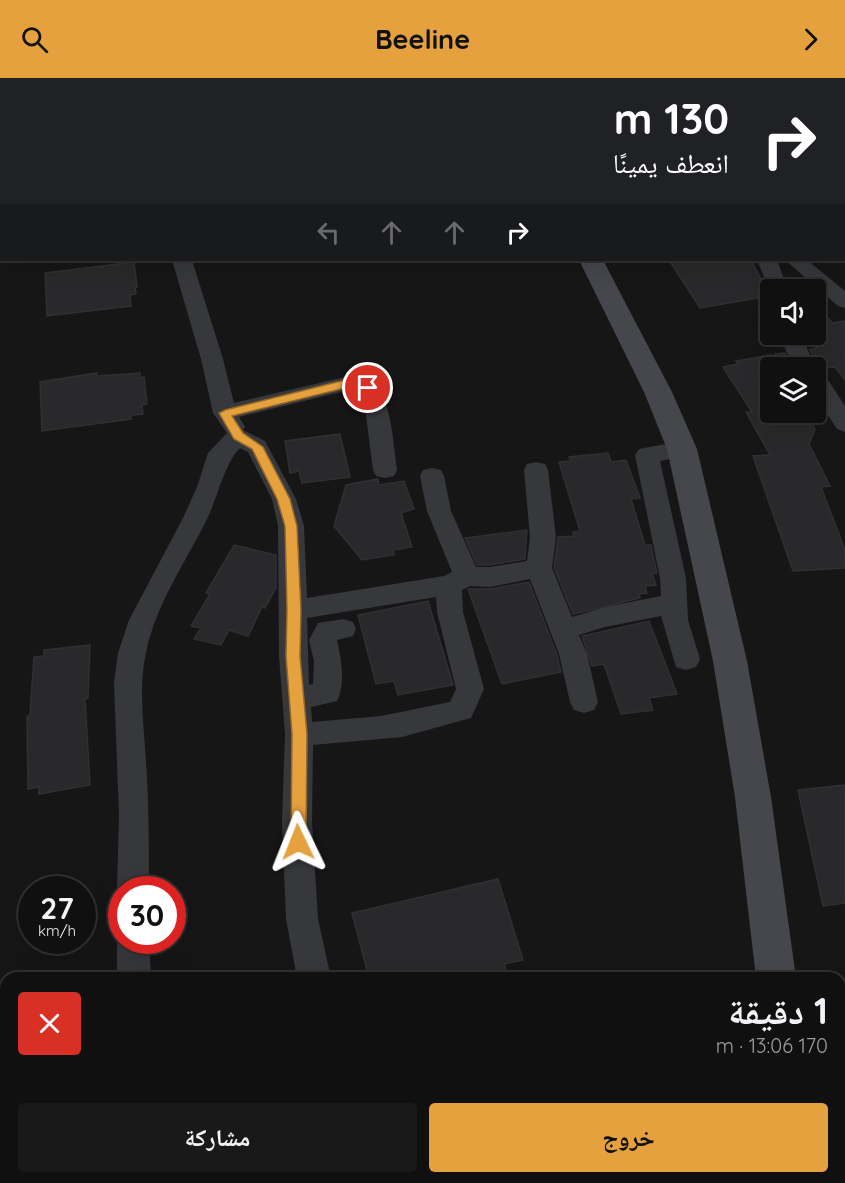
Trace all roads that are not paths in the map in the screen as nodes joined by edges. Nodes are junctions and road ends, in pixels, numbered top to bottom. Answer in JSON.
{"nodes":[{"id":1,"x":182,"y":261,"type":"edge"},
{"id":2,"x":592,"y":261,"type":"edge"},
{"id":3,"x":766,"y":261,"type":"edge"},
{"id":4,"x":796,"y":261,"type":"edge"},
{"id":5,"x":774,"y":279,"type":"edge"},
{"id":6,"x":845,"y":302,"type":"edge"},
{"id":7,"x":826,"y":395,"type":"edge"},
{"id":8,"x":845,"y":424,"type":"edge"},
{"id":9,"x":232,"y":425,"type":"junction"},
{"id":10,"x":682,"y":449,"type":"junction"},
{"id":11,"x":385,"y":470,"type":"dead end"},
{"id":12,"x":536,"y":470,"type":"dead end"},
{"id":13,"x":432,"y":476,"type":"dead end"},
{"id":14,"x":539,"y":568,"type":"junction"},
{"id":15,"x":458,"y":581,"type":"junction"},
{"id":16,"x":674,"y":604,"type":"junction"},
{"id":17,"x":294,"y":610,"type":"junction"},
{"id":18,"x":572,"y":627,"type":"dead end"},
{"id":19,"x":343,"y":629,"type":"dead end"},
{"id":20,"x":686,"y":659,"type":"dead end"},
{"id":21,"x":297,"y":699,"type":"junction"},
{"id":22,"x":584,"y":702,"type":"dead end"},
{"id":23,"x":299,"y":734,"type":"junction"},
{"id":24,"x":133,"y":876,"type":"edge"},
{"id":25,"x":133,"y":954,"type":"edge"},
{"id":26,"x":134,"y":972,"type":"edge"},
{"id":27,"x":313,"y":972,"type":"edge"},
{"id":28,"x":775,"y":972,"type":"edge"}],
"edges":[{"from":1,"to":9,"type":"street"},
{"from":2,"to":10,"type":"main road"},
{"from":3,"to":5,"type":"street"},
{"from":4,"to":6,"type":"street"},
{"from":7,"to":8,"type":"street"},
{"from":9,"to":11,"type":"street"},
{"from":9,"to":17,"type":"street"},
{"from":9,"to":24,"type":"street"},
{"from":10,"to":16,"type":"street"},
{"from":10,"to":28,"type":"main road"},
{"from":12,"to":14,"type":"street"},
{"from":13,"to":15,"type":"street"},
{"from":14,"to":15,"type":"street"},
{"from":14,"to":22,"type":"street"},
{"from":15,"to":17,"type":"street"},
{"from":15,"to":23,"type":"street"},
{"from":16,"to":18,"type":"street"},
{"from":16,"to":20,"type":"street"},
{"from":17,"to":21,"type":"street"},
{"from":19,"to":21,"type":"street"},
{"from":21,"to":23,"type":"street"},
{"from":23,"to":27,"type":"street"},
{"from":25,"to":26,"type":"street"}]}
